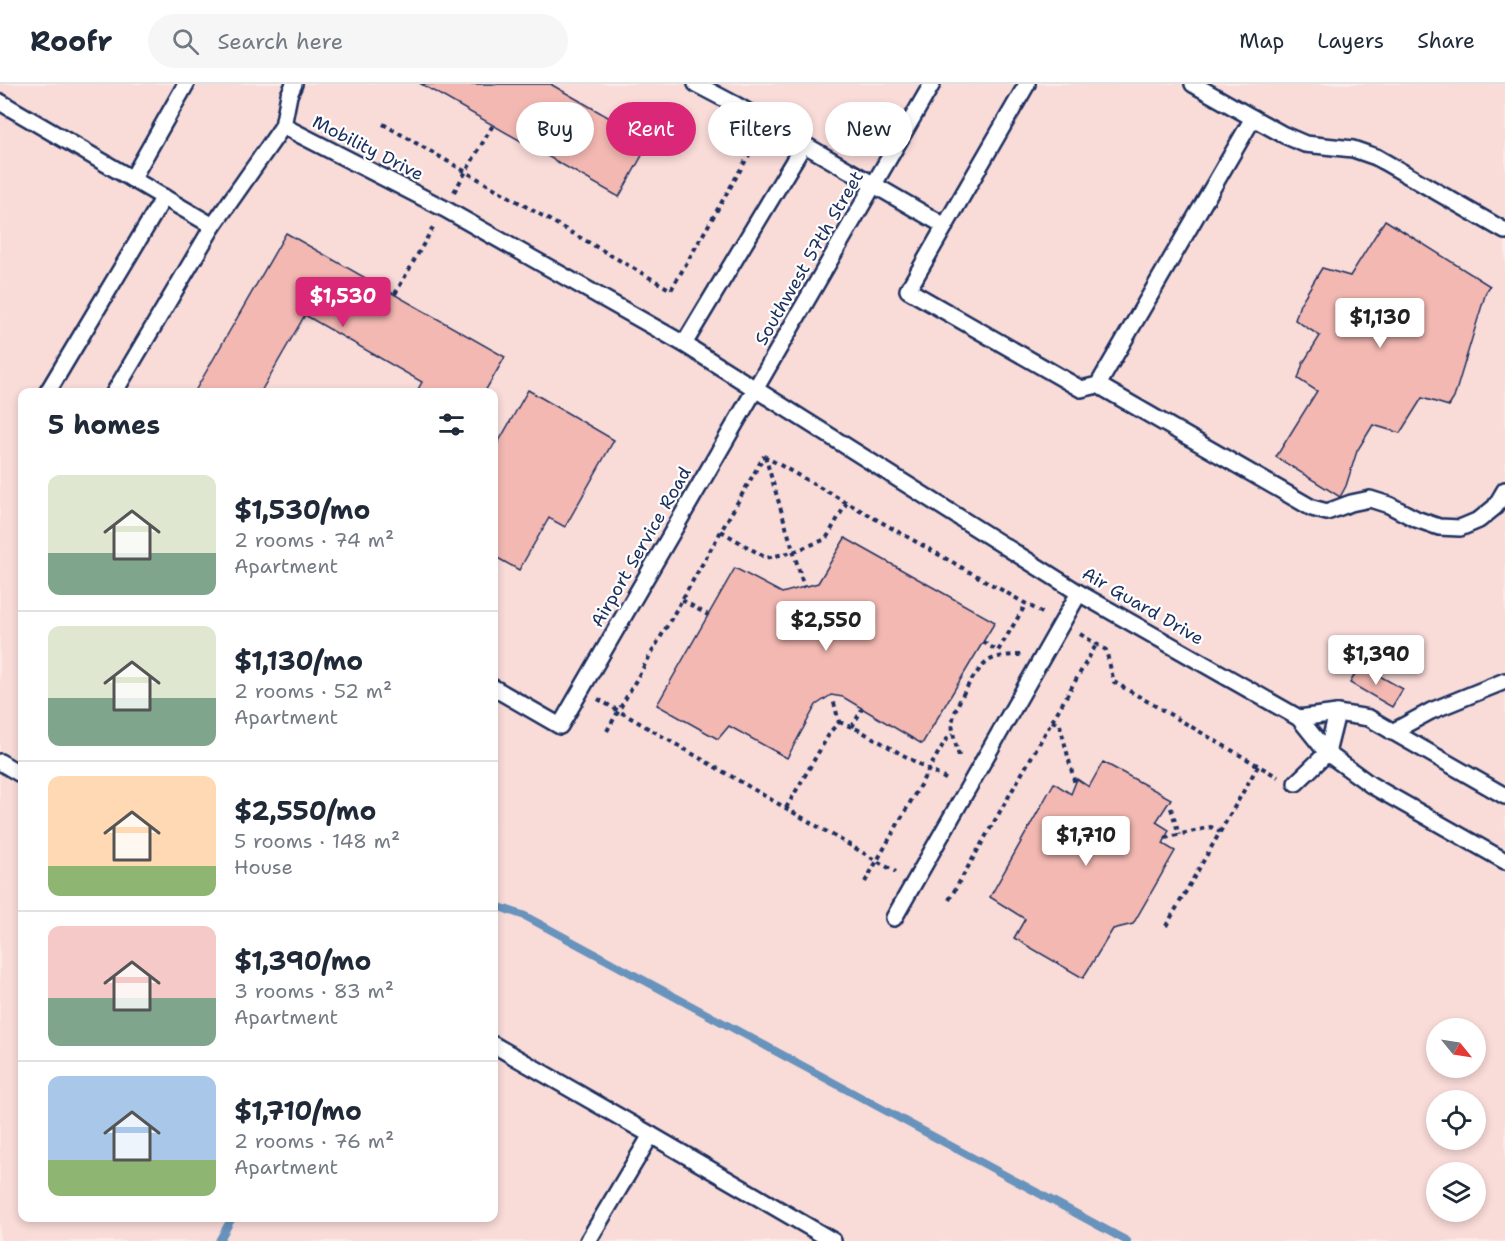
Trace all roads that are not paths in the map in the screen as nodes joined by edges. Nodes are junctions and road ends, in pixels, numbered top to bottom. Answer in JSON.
{"nodes":[{"id":1,"x":186,"y":84,"type":"edge"},
{"id":2,"x":294,"y":84,"type":"edge"},
{"id":3,"x":696,"y":84,"type":"edge"},
{"id":4,"x":932,"y":84,"type":"edge"},
{"id":5,"x":1027,"y":84,"type":"edge"},
{"id":6,"x":1196,"y":85,"type":"edge"},
{"id":7,"x":0,"y":102,"type":"edge"},
{"id":8,"x":728,"y":102,"type":"edge"},
{"id":9,"x":1253,"y":118,"type":"junction"},
{"id":10,"x":283,"y":126,"type":"junction"},
{"id":11,"x":813,"y":149,"type":"edge"},
{"id":12,"x":797,"y":156,"type":"edge"},
{"id":13,"x":132,"y":179,"type":"junction"},
{"id":14,"x":874,"y":186,"type":"junction"},
{"id":15,"x":164,"y":197,"type":"junction"},
{"id":16,"x":213,"y":226,"type":"junction"},
{"id":17,"x":945,"y":226,"type":"junction"},
{"id":18,"x":1505,"y":231,"type":"edge"},
{"id":19,"x":684,"y":344,"type":"junction"},
{"id":20,"x":1098,"y":385,"type":"junction"},
{"id":21,"x":50,"y":388,"type":"edge"},
{"id":22,"x":117,"y":388,"type":"edge"},
{"id":23,"x":756,"y":388,"type":"junction"},
{"id":24,"x":1505,"y":490,"type":"edge"},
{"id":25,"x":1079,"y":593,"type":"junction"},
{"id":26,"x":1505,"y":681,"type":"edge"},
{"id":27,"x":498,"y":690,"type":"edge"},
{"id":28,"x":1337,"y":713,"type":"junction"},
{"id":29,"x":1299,"y":718,"type":"junction"},
{"id":30,"x":1392,"y":732,"type":"junction"},
{"id":31,"x":1327,"y":753,"type":"junction"},
{"id":32,"x":0,"y":762,"type":"edge"},
{"id":33,"x":18,"y":773,"type":"edge"},
{"id":34,"x":1296,"y":783,"type":"dead end"},
{"id":35,"x":1505,"y":796,"type":"edge"},
{"id":36,"x":1505,"y":861,"type":"edge"},
{"id":37,"x":894,"y":918,"type":"dead end"},
{"id":38,"x":498,"y":1047,"type":"edge"},
{"id":39,"x":651,"y":1135,"type":"junction"},
{"id":40,"x":588,"y":1241,"type":"edge"},
{"id":41,"x":833,"y":1241,"type":"edge"}],
"edges":[{"from":1,"to":13,"type":"lane"},
{"from":2,"to":10,"type":"lane"},
{"from":3,"to":8,"type":"lane"},
{"from":4,"to":14,"type":"lane","name":"Southwest 57th Street"},
{"from":5,"to":17,"type":"lane"},
{"from":6,"to":9,"type":"lane"},
{"from":7,"to":13,"type":"lane"},
{"from":9,"to":18,"type":"lane"},
{"from":9,"to":20,"type":"lane"},
{"from":10,"to":16,"type":"lane","name":"Mobility Drive"},
{"from":10,"to":19,"type":"lane","name":"Mobility Drive"},
{"from":11,"to":14,"type":"lane"},
{"from":12,"to":19,"type":"lane"},
{"from":13,"to":15,"type":"lane"},
{"from":14,"to":17,"type":"lane"},
{"from":14,"to":23,"type":"lane","name":"Southwest 57th Street"},
{"from":15,"to":16,"type":"lane"},
{"from":15,"to":21,"type":"lane"},
{"from":16,"to":22,"type":"lane","name":"Mobility Drive"},
{"from":17,"to":20,"type":"lane"},
{"from":19,"to":23,"type":"lane","name":"Mobility Drive"},
{"from":20,"to":24,"type":"lane"},
{"from":23,"to":25,"type":"lane","name":"Air Guard Drive"},
{"from":23,"to":27,"type":"lane","name":"Airport Service Road"},
{"from":25,"to":29,"type":"lane","name":"Air Guard Drive"},
{"from":25,"to":37,"type":"lane"},
{"from":26,"to":30,"type":"lane"},
{"from":28,"to":29,"type":"lane"},
{"from":28,"to":30,"type":"lane"},
{"from":28,"to":31,"type":"lane"},
{"from":29,"to":31,"type":"lane","name":"Air Guard Drive"},
{"from":30,"to":35,"type":"lane"},
{"from":31,"to":34,"type":"lane"},
{"from":31,"to":36,"type":"lane","name":"Air Guard Drive"},
{"from":32,"to":33,"type":"lane"},
{"from":38,"to":39,"type":"lane"},
{"from":39,"to":40,"type":"lane"},
{"from":39,"to":41,"type":"lane"}]}
